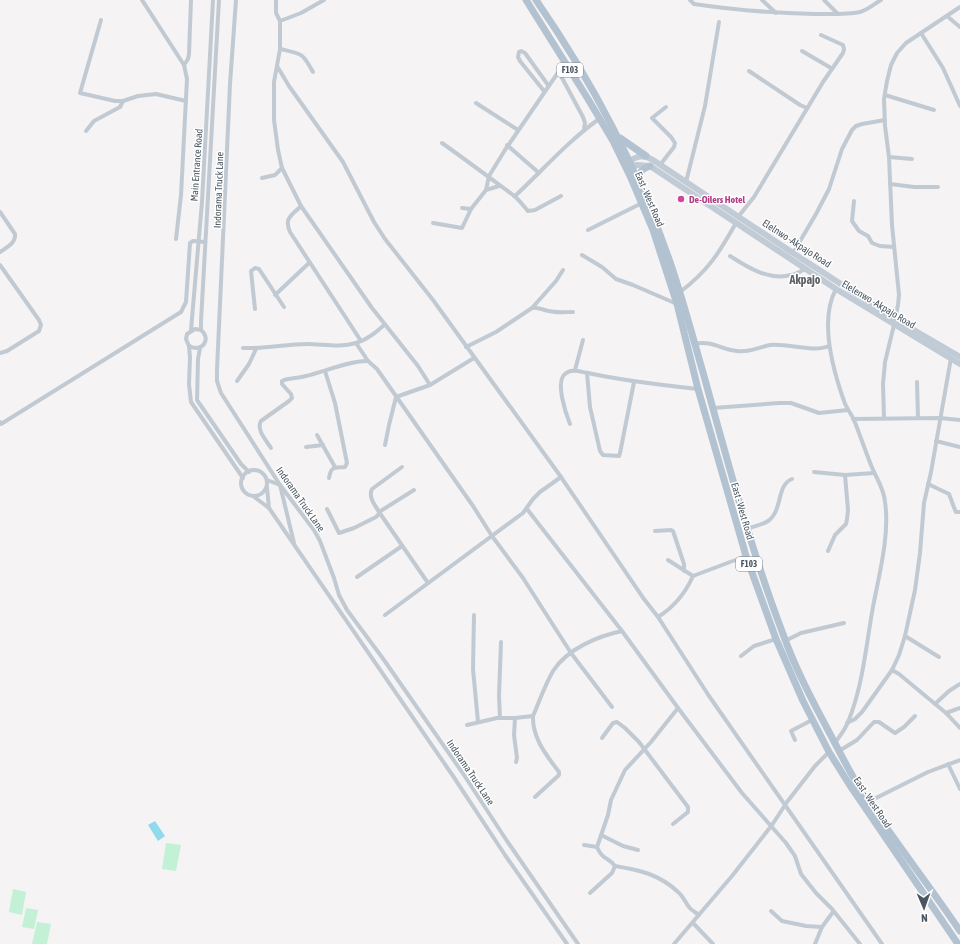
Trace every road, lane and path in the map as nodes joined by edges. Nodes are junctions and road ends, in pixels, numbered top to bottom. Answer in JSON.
{"nodes":[{"id":1,"x":142,"y":0,"type":"edge"},
{"id":2,"x":191,"y":0,"type":"edge"},
{"id":3,"x":213,"y":0,"type":"edge"},
{"id":4,"x":219,"y":0,"type":"edge"},
{"id":5,"x":236,"y":0,"type":"edge"},
{"id":6,"x":276,"y":0,"type":"edge"},
{"id":7,"x":324,"y":0,"type":"edge"},
{"id":8,"x":526,"y":0,"type":"edge"},
{"id":9,"x":536,"y":0,"type":"edge"},
{"id":10,"x":690,"y":0,"type":"edge"},
{"id":11,"x":762,"y":0,"type":"edge"},
{"id":12,"x":824,"y":0,"type":"edge"},
{"id":13,"x":881,"y":0,"type":"edge"},
{"id":14,"x":960,"y":7,"type":"edge"},
{"id":15,"x":776,"y":14,"type":"junction"},
{"id":16,"x":839,"y":14,"type":"junction"},
{"id":17,"x":947,"y":16,"type":"junction"},
{"id":18,"x":100,"y":20,"type":"dead end"},
{"id":19,"x":280,"y":21,"type":"junction"},
{"id":20,"x":719,"y":22,"type":"dead end"},
{"id":21,"x":960,"y":27,"type":"edge"},
{"id":22,"x":921,"y":33,"type":"junction"},
{"id":23,"x":821,"y":35,"type":"dead end"},
{"id":24,"x":280,"y":49,"type":"junction"},
{"id":25,"x":802,"y":51,"type":"dead end"},
{"id":26,"x":184,"y":65,"type":"junction"},
{"id":27,"x":277,"y":66,"type":"junction"},
{"id":28,"x":831,"y":68,"type":"junction"},
{"id":29,"x":749,"y":71,"type":"dead end"},
{"id":30,"x":313,"y":72,"type":"dead end"},
{"id":31,"x":548,"y":85,"type":"junction"},
{"id":32,"x":544,"y":91,"type":"junction"},
{"id":33,"x":885,"y":95,"type":"junction"},
{"id":34,"x":123,"y":101,"type":"junction"},
{"id":35,"x":186,"y":101,"type":"junction"},
{"id":36,"x":476,"y":103,"type":"dead end"},
{"id":37,"x":960,"y":106,"type":"edge"},
{"id":38,"x":666,"y":107,"type":"dead end"},
{"id":39,"x":807,"y":108,"type":"junction"},
{"id":40,"x":934,"y":110,"type":"dead end"},
{"id":41,"x":599,"y":119,"type":"junction"},
{"id":42,"x":884,"y":120,"type":"junction"},
{"id":43,"x":584,"y":129,"type":"junction"},
{"id":44,"x":518,"y":130,"type":"junction"},
{"id":45,"x":86,"y":131,"type":"dead end"},
{"id":46,"x":616,"y":139,"type":"junction"},
{"id":47,"x":442,"y":143,"type":"dead end"},
{"id":48,"x":508,"y":145,"type":"junction"},
{"id":49,"x":646,"y":156,"type":"junction"},
{"id":50,"x":889,"y":157,"type":"junction"},
{"id":51,"x":912,"y":159,"type":"dead end"},
{"id":52,"x":628,"y":164,"type":"junction"},
{"id":53,"x":660,"y":165,"type":"junction"},
{"id":54,"x":650,"y":166,"type":"junction"},
{"id":55,"x":282,"y":168,"type":"junction"},
{"id":56,"x":539,"y":173,"type":"junction"},
{"id":57,"x":489,"y":176,"type":"junction"},
{"id":58,"x":262,"y":178,"type":"dead end"},
{"id":59,"x":686,"y":182,"type":"junction"},
{"id":60,"x":640,"y":184,"type":"junction"},
{"id":61,"x":890,"y":184,"type":"junction"},
{"id":62,"x":499,"y":186,"type":"junction"},
{"id":63,"x":938,"y":187,"type":"dead end"},
{"id":64,"x":486,"y":190,"type":"junction"},
{"id":65,"x":515,"y":196,"type":"junction"},
{"id":66,"x":561,"y":196,"type":"dead end"},
{"id":67,"x":854,"y":201,"type":"dead end"},
{"id":68,"x":642,"y":203,"type":"junction"},
{"id":69,"x":301,"y":206,"type":"junction"},
{"id":70,"x":462,"y":208,"type":"dead end"},
{"id":71,"x":471,"y":209,"type":"junction"},
{"id":72,"x":0,"y":212,"type":"edge"},
{"id":73,"x":737,"y":220,"type":"junction"},
{"id":74,"x":433,"y":223,"type":"dead end"},
{"id":75,"x":588,"y":230,"type":"dead end"},
{"id":76,"x":176,"y":239,"type":"dead end"},
{"id":77,"x":198,"y":241,"type":"junction"},
{"id":78,"x":205,"y":242,"type":"junction"},
{"id":79,"x":894,"y":247,"type":"junction"},
{"id":80,"x":0,"y":252,"type":"edge"},
{"id":81,"x":793,"y":253,"type":"junction"},
{"id":82,"x":582,"y":255,"type":"dead end"},
{"id":83,"x":730,"y":256,"type":"dead end"},
{"id":84,"x":309,"y":263,"type":"junction"},
{"id":85,"x":0,"y":265,"type":"edge"},
{"id":86,"x":806,"y":269,"type":"junction"},
{"id":87,"x":563,"y":270,"type":"dead end"},
{"id":88,"x":836,"y":290,"type":"junction"},
{"id":89,"x":680,"y":292,"type":"junction"},
{"id":90,"x":275,"y":295,"type":"junction"},
{"id":91,"x":677,"y":304,"type":"junction"},
{"id":92,"x":284,"y":307,"type":"dead end"},
{"id":93,"x":532,"y":308,"type":"junction"},
{"id":94,"x":255,"y":309,"type":"dead end"},
{"id":95,"x":573,"y":312,"type":"dead end"},
{"id":96,"x":894,"y":322,"type":"junction"},
{"id":97,"x":384,"y":325,"type":"junction"},
{"id":98,"x":191,"y":330,"type":"junction"},
{"id":99,"x":201,"y":330,"type":"junction"},
{"id":100,"x":583,"y":340,"type":"dead end"},
{"id":101,"x":358,"y":342,"type":"junction"},
{"id":102,"x":695,"y":344,"type":"junction"},
{"id":103,"x":190,"y":346,"type":"junction"},
{"id":104,"x":466,"y":346,"type":"junction"},
{"id":105,"x":829,"y":346,"type":"junction"},
{"id":106,"x":200,"y":348,"type":"junction"},
{"id":107,"x":243,"y":348,"type":"dead end"},
{"id":108,"x":256,"y":349,"type":"junction"},
{"id":109,"x":0,"y":353,"type":"edge"},
{"id":110,"x":960,"y":357,"type":"edge"},
{"id":111,"x":474,"y":358,"type":"junction"},
{"id":112,"x":951,"y":358,"type":"junction"},
{"id":113,"x":368,"y":361,"type":"junction"},
{"id":114,"x":960,"y":364,"type":"edge"},
{"id":115,"x":575,"y":370,"type":"junction"},
{"id":116,"x":325,"y":371,"type":"junction"},
{"id":117,"x":588,"y":373,"type":"junction"},
{"id":118,"x":237,"y":381,"type":"dead end"},
{"id":119,"x":634,"y":382,"type":"junction"},
{"id":120,"x":918,"y":382,"type":"dead end"},
{"id":121,"x":430,"y":386,"type":"junction"},
{"id":122,"x":698,"y":389,"type":"junction"},
{"id":123,"x":396,"y":397,"type":"junction"},
{"id":124,"x":712,"y":408,"type":"junction"},
{"id":125,"x":848,"y":410,"type":"junction"},
{"id":126,"x":853,"y":418,"type":"junction"},
{"id":127,"x":884,"y":418,"type":"junction"},
{"id":128,"x":918,"y":418,"type":"junction"},
{"id":129,"x":940,"y":418,"type":"junction"},
{"id":130,"x":960,"y":420,"type":"edge"},
{"id":131,"x":0,"y":422,"type":"edge"},
{"id":132,"x":570,"y":424,"type":"dead end"},
{"id":133,"x":317,"y":435,"type":"dead end"},
{"id":134,"x":936,"y":441,"type":"junction"},
{"id":135,"x":323,"y":445,"type":"junction"},
{"id":136,"x":385,"y":445,"type":"dead end"},
{"id":137,"x":306,"y":447,"type":"dead end"},
{"id":138,"x":271,"y":448,"type":"dead end"},
{"id":139,"x":960,"y":448,"type":"edge"},
{"id":140,"x":335,"y":467,"type":"junction"},
{"id":141,"x":402,"y":467,"type":"dead end"},
{"id":142,"x":249,"y":472,"type":"junction"},
{"id":143,"x":814,"y":472,"type":"dead end"},
{"id":144,"x":874,"y":473,"type":"junction"},
{"id":145,"x":845,"y":475,"type":"junction"},
{"id":146,"x":561,"y":477,"type":"junction"},
{"id":147,"x":242,"y":478,"type":"junction"},
{"id":148,"x":329,"y":478,"type":"dead end"},
{"id":149,"x":792,"y":479,"type":"dead end"},
{"id":150,"x":267,"y":480,"type":"junction"},
{"id":151,"x":928,"y":484,"type":"junction"},
{"id":152,"x":280,"y":485,"type":"junction"},
{"id":153,"x":267,"y":488,"type":"junction"},
{"id":154,"x":414,"y":490,"type":"dead end"},
{"id":155,"x":253,"y":496,"type":"junction"},
{"id":156,"x":270,"y":508,"type":"junction"},
{"id":157,"x":327,"y":509,"type":"dead end"},
{"id":158,"x":527,"y":509,"type":"junction"},
{"id":159,"x":379,"y":512,"type":"junction"},
{"id":160,"x":960,"y":512,"type":"edge"},
{"id":161,"x":747,"y":529,"type":"junction"},
{"id":162,"x":655,"y":531,"type":"dead end"},
{"id":163,"x":492,"y":536,"type":"junction"},
{"id":164,"x":294,"y":545,"type":"junction"},
{"id":165,"x":402,"y":546,"type":"junction"},
{"id":166,"x":828,"y":551,"type":"dead end"},
{"id":167,"x":746,"y":556,"type":"junction"},
{"id":168,"x":668,"y":560,"type":"dead end"},
{"id":169,"x":684,"y":571,"type":"junction"},
{"id":170,"x":693,"y":576,"type":"junction"},
{"id":171,"x":357,"y":578,"type":"dead end"},
{"id":172,"x":428,"y":583,"type":"junction"},
{"id":173,"x":385,"y":614,"type":"dead end"},
{"id":174,"x":474,"y":615,"type":"dead end"},
{"id":175,"x":658,"y":617,"type":"junction"},
{"id":176,"x":844,"y":623,"type":"dead end"},
{"id":177,"x":359,"y":626,"type":"junction"},
{"id":178,"x":351,"y":629,"type":"junction"},
{"id":179,"x":622,"y":631,"type":"junction"},
{"id":180,"x":905,"y":636,"type":"junction"},
{"id":181,"x":776,"y":639,"type":"junction"},
{"id":182,"x":785,"y":641,"type":"junction"},
{"id":183,"x":501,"y":642,"type":"dead end"},
{"id":184,"x":571,"y":653,"type":"junction"},
{"id":185,"x":741,"y":656,"type":"dead end"},
{"id":186,"x":939,"y":658,"type":"dead end"},
{"id":187,"x":892,"y":670,"type":"junction"},
{"id":188,"x":960,"y":684,"type":"edge"},
{"id":189,"x":935,"y":704,"type":"junction"},
{"id":190,"x":612,"y":707,"type":"dead end"},
{"id":191,"x":678,"y":708,"type":"junction"},
{"id":192,"x":960,"y":708,"type":"edge"},
{"id":193,"x":946,"y":713,"type":"junction"},
{"id":194,"x":533,"y":716,"type":"junction"},
{"id":195,"x":915,"y":716,"type":"dead end"},
{"id":196,"x":500,"y":718,"type":"junction"},
{"id":197,"x":515,"y":718,"type":"junction"},
{"id":198,"x":812,"y":720,"type":"junction"},
{"id":199,"x":478,"y":722,"type":"junction"},
{"id":200,"x":847,"y":723,"type":"junction"},
{"id":201,"x":466,"y":725,"type":"dead end"},
{"id":202,"x":960,"y":728,"type":"edge"},
{"id":203,"x":602,"y":738,"type":"dead end"},
{"id":204,"x":795,"y":740,"type":"dead end"},
{"id":205,"x":835,"y":744,"type":"junction"},
{"id":206,"x":644,"y":750,"type":"junction"},
{"id":207,"x":839,"y":751,"type":"junction"},
{"id":208,"x":829,"y":752,"type":"junction"},
{"id":209,"x":960,"y":760,"type":"edge"},
{"id":210,"x":516,"y":762,"type":"dead end"},
{"id":211,"x":948,"y":764,"type":"junction"},
{"id":212,"x":960,"y":789,"type":"edge"},
{"id":213,"x":535,"y":797,"type":"dead end"},
{"id":214,"x":868,"y":802,"type":"junction"},
{"id":215,"x":784,"y":805,"type":"junction"},
{"id":216,"x":673,"y":824,"type":"dead end"},
{"id":217,"x":772,"y":825,"type":"junction"},
{"id":218,"x":601,"y":835,"type":"junction"},
{"id":219,"x":584,"y":845,"type":"dead end"},
{"id":220,"x":597,"y":847,"type":"junction"},
{"id":221,"x":638,"y":850,"type":"dead end"},
{"id":222,"x":615,"y":866,"type":"junction"},
{"id":223,"x":590,"y":893,"type":"dead end"},
{"id":224,"x":771,"y":911,"type":"dead end"},
{"id":225,"x":833,"y":912,"type":"junction"},
{"id":226,"x":699,"y":915,"type":"junction"},
{"id":227,"x":693,"y":923,"type":"junction"},
{"id":228,"x":822,"y":927,"type":"junction"},
{"id":229,"x":959,"y":929,"type":"edge"},
{"id":230,"x":950,"y":934,"type":"junction"},
{"id":231,"x":567,"y":944,"type":"edge"},
{"id":232,"x":578,"y":944,"type":"edge"},
{"id":233,"x":674,"y":944,"type":"edge"},
{"id":234,"x":713,"y":944,"type":"edge"},
{"id":235,"x":815,"y":944,"type":"edge"},
{"id":236,"x":860,"y":944,"type":"edge"},
{"id":237,"x":882,"y":944,"type":"edge"},
{"id":238,"x":958,"y":944,"type":"edge"}],
"edges":[{"from":1,"to":26,"type":"street"},
{"from":2,"to":26,"type":"street"},
{"from":3,"to":77,"type":"street","name":"Main Entrance Road"},
{"from":4,"to":78,"type":"street"},
{"from":5,"to":152,"type":"street","name":"Indorama Truck Lane"},
{"from":6,"to":19,"type":"street"},
{"from":7,"to":19,"type":"street"},
{"from":8,"to":41,"type":"main road","number":"F103"},
{"from":9,"to":46,"type":"main road","number":"F103"},
{"from":10,"to":15,"type":"street"},
{"from":11,"to":15,"type":"street"},
{"from":12,"to":16,"type":"street"},
{"from":13,"to":16,"type":"street"},
{"from":14,"to":17,"type":"street"},
{"from":15,"to":16,"type":"street"},
{"from":17,"to":21,"type":"street"},
{"from":17,"to":22,"type":"street"},
{"from":18,"to":34,"type":"street"},
{"from":19,"to":24,"type":"street"},
{"from":20,"to":59,"type":"street"},
{"from":22,"to":33,"type":"street"},
{"from":22,"to":37,"type":"street"},
{"from":23,"to":28,"type":"street"},
{"from":24,"to":27,"type":"street"},
{"from":24,"to":30,"type":"street"},
{"from":25,"to":28,"type":"street"},
{"from":26,"to":35,"type":"street"},
{"from":27,"to":55,"type":"street"},
{"from":27,"to":104,"type":"street"},
{"from":28,"to":39,"type":"street"},
{"from":29,"to":39,"type":"street"},
{"from":31,"to":32,"type":"street"},
{"from":31,"to":32,"type":"street"},
{"from":31,"to":43,"type":"street"},
{"from":32,"to":44,"type":"street"},
{"from":33,"to":40,"type":"street"},
{"from":33,"to":42,"type":"street"},
{"from":34,"to":35,"type":"street"},
{"from":34,"to":45,"type":"street"},
{"from":35,"to":76,"type":"street"},
{"from":36,"to":44,"type":"street"},
{"from":38,"to":53,"type":"street"},
{"from":39,"to":73,"type":"street"},
{"from":41,"to":43,"type":"street"},
{"from":41,"to":46,"type":"main road","number":"F103"},
{"from":42,"to":50,"type":"street"},
{"from":42,"to":81,"type":"street"},
{"from":43,"to":56,"type":"street"},
{"from":44,"to":48,"type":"street"},
{"from":46,"to":49,"type":"main road"},
{"from":46,"to":52,"type":"main road","name":"East - West Road","number":"F103"},
{"from":47,"to":57,"type":"street"},
{"from":48,"to":56,"type":"street"},
{"from":48,"to":57,"type":"street"},
{"from":49,"to":52,"type":"main road"},
{"from":49,"to":53,"type":"main road","name":"Elelnwo -Akpajo Road"},
{"from":50,"to":51,"type":"street"},
{"from":50,"to":61,"type":"street"},
{"from":52,"to":54,"type":"main road"},
{"from":52,"to":60,"type":"main road","name":"East - West Road","number":"F103"},
{"from":52,"to":68,"type":"main road","name":"East - West Road","number":"F103"},
{"from":53,"to":59,"type":"main road","name":"Elelnwo -Akpajo Road"},
{"from":54,"to":60,"type":"main road"},
{"from":54,"to":73,"type":"main road","name":"Elelenwo -Akpajo Road"},
{"from":55,"to":58,"type":"street"},
{"from":55,"to":69,"type":"street"},
{"from":56,"to":65,"type":"street"},
{"from":57,"to":62,"type":"street"},
{"from":57,"to":64,"type":"street"},
{"from":59,"to":73,"type":"main road","name":"Elelnwo -Akpajo Road"},
{"from":60,"to":89,"type":"main road","name":"East - West Road","number":"F103"},
{"from":61,"to":63,"type":"street"},
{"from":61,"to":79,"type":"street"},
{"from":62,"to":64,"type":"street"},
{"from":62,"to":65,"type":"street"},
{"from":64,"to":71,"type":"street"},
{"from":65,"to":66,"type":"street"},
{"from":67,"to":79,"type":"street"},
{"from":68,"to":75,"type":"street"},
{"from":68,"to":91,"type":"main road","name":"East - West Road","number":"F103"},
{"from":69,"to":84,"type":"street"},
{"from":69,"to":97,"type":"street"},
{"from":70,"to":71,"type":"street"},
{"from":71,"to":74,"type":"street"},
{"from":72,"to":80,"type":"street"},
{"from":73,"to":81,"type":"main road","name":"Elelnwo -Akpajo Road"},
{"from":73,"to":86,"type":"main road","name":"Elelenwo -Akpajo Road"},
{"from":73,"to":89,"type":"street"},
{"from":77,"to":78,"type":"street"},
{"from":77,"to":98,"type":"street","name":"Main Entrance Road"},
{"from":77,"to":131,"type":"street"},
{"from":78,"to":99,"type":"street"},
{"from":79,"to":96,"type":"street"},
{"from":81,"to":96,"type":"main road","name":"Elelnwo -Akpajo Road"},
{"from":82,"to":91,"type":"street"},
{"from":83,"to":86,"type":"street"},
{"from":84,"to":90,"type":"street"},
{"from":84,"to":101,"type":"street"},
{"from":85,"to":109,"type":"street"},
{"from":86,"to":88,"type":"main road","name":"Elelenwo -Akpajo Road"},
{"from":87,"to":93,"type":"street"},
{"from":88,"to":96,"type":"main road","name":"Elelenwo -Akpajo Road"},
{"from":88,"to":105,"type":"street"},
{"from":89,"to":102,"type":"main road","name":"East - West Road","number":"F103"},
{"from":90,"to":92,"type":"street"},
{"from":90,"to":94,"type":"street"},
{"from":91,"to":122,"type":"main road","name":"East - West Road","number":"F103"},
{"from":93,"to":95,"type":"street"},
{"from":93,"to":104,"type":"street"},
{"from":96,"to":110,"type":"main road","name":"Elelnwo -Akpajo Road"},
{"from":96,"to":112,"type":"main road","name":"Elelenwo -Akpajo Road"},
{"from":96,"to":127,"type":"street"},
{"from":97,"to":101,"type":"street"},
{"from":97,"to":121,"type":"street"},
{"from":98,"to":99,"type":"street"},
{"from":98,"to":103,"type":"street"},
{"from":99,"to":106,"type":"street"},
{"from":100,"to":115,"type":"street"},
{"from":101,"to":108,"type":"street"},
{"from":101,"to":113,"type":"street"},
{"from":102,"to":105,"type":"street"},
{"from":102,"to":124,"type":"main road","name":"East - West Road","number":"F103"},
{"from":103,"to":106,"type":"street"},
{"from":103,"to":147,"type":"street"},
{"from":104,"to":111,"type":"street"},
{"from":105,"to":125,"type":"street"},
{"from":106,"to":142,"type":"street"},
{"from":107,"to":108,"type":"street"},
{"from":108,"to":118,"type":"street"},
{"from":111,"to":121,"type":"street"},
{"from":111,"to":146,"type":"street"},
{"from":112,"to":114,"type":"main road","name":"Elelenwo -Akpajo Road"},
{"from":112,"to":129,"type":"street"},
{"from":113,"to":116,"type":"street"},
{"from":113,"to":123,"type":"street"},
{"from":115,"to":117,"type":"street"},
{"from":115,"to":132,"type":"street"},
{"from":116,"to":138,"type":"street"},
{"from":116,"to":140,"type":"street"},
{"from":117,"to":119,"type":"street"},
{"from":117,"to":119,"type":"street"},
{"from":119,"to":122,"type":"street"},
{"from":120,"to":128,"type":"street"},
{"from":121,"to":123,"type":"street"},
{"from":122,"to":167,"type":"main road","name":"East - West Road","number":"F103"},
{"from":123,"to":136,"type":"street"},
{"from":123,"to":163,"type":"street"},
{"from":124,"to":125,"type":"street"},
{"from":124,"to":161,"type":"main road","name":"East - West Road","number":"F103"},
{"from":125,"to":126,"type":"street"},
{"from":126,"to":127,"type":"street"},
{"from":126,"to":144,"type":"street"},
{"from":127,"to":128,"type":"street"},
{"from":128,"to":129,"type":"street"},
{"from":129,"to":130,"type":"street"},
{"from":129,"to":134,"type":"street"},
{"from":133,"to":135,"type":"street"},
{"from":134,"to":139,"type":"street"},
{"from":134,"to":151,"type":"street"},
{"from":135,"to":137,"type":"street"},
{"from":135,"to":140,"type":"street"},
{"from":140,"to":148,"type":"street"},
{"from":141,"to":159,"type":"street"},
{"from":142,"to":147,"type":"street"},
{"from":142,"to":150,"type":"street"},
{"from":143,"to":145,"type":"street"},
{"from":144,"to":145,"type":"street"},
{"from":144,"to":200,"type":"street"},
{"from":145,"to":166,"type":"street"},
{"from":146,"to":158,"type":"street"},
{"from":146,"to":175,"type":"street"},
{"from":147,"to":155,"type":"street"},
{"from":149,"to":161,"type":"street"},
{"from":150,"to":152,"type":"street"},
{"from":150,"to":153,"type":"street"},
{"from":151,"to":160,"type":"street"},
{"from":151,"to":180,"type":"street"},
{"from":152,"to":164,"type":"street"},
{"from":152,"to":177,"type":"street","name":"Indorama Truck Lane"},
{"from":153,"to":155,"type":"street"},
{"from":153,"to":156,"type":"street"},
{"from":154,"to":159,"type":"street"},
{"from":155,"to":156,"type":"street"},
{"from":156,"to":164,"type":"street"},
{"from":157,"to":159,"type":"street"},
{"from":158,"to":163,"type":"street"},
{"from":158,"to":179,"type":"street"},
{"from":159,"to":165,"type":"street"},
{"from":161,"to":182,"type":"main road","name":"East - West Road","number":"F103"},
{"from":162,"to":169,"type":"street"},
{"from":163,"to":172,"type":"street"},
{"from":163,"to":184,"type":"street"},
{"from":164,"to":178,"type":"street"},
{"from":165,"to":171,"type":"street"},
{"from":165,"to":172,"type":"street"},
{"from":167,"to":170,"type":"street"},
{"from":167,"to":181,"type":"main road","name":"East - West Road","number":"F103"},
{"from":168,"to":169,"type":"street"},
{"from":169,"to":170,"type":"street"},
{"from":170,"to":175,"type":"street"},
{"from":172,"to":173,"type":"street"},
{"from":174,"to":199,"type":"street"},
{"from":175,"to":215,"type":"street"},
{"from":176,"to":182,"type":"street"},
{"from":177,"to":178,"type":"street"},
{"from":177,"to":232,"type":"street","name":"Indorama Truck Lane"},
{"from":178,"to":231,"type":"street"},
{"from":179,"to":184,"type":"street"},
{"from":179,"to":191,"type":"street"},
{"from":180,"to":186,"type":"street"},
{"from":180,"to":187,"type":"street"},
{"from":181,"to":185,"type":"street"},
{"from":181,"to":198,"type":"main road","name":"East - West Road","number":"F103"},
{"from":182,"to":205,"type":"main road","name":"East - West Road","number":"F103"},
{"from":183,"to":196,"type":"street"},
{"from":184,"to":190,"type":"street"},
{"from":184,"to":194,"type":"street"},
{"from":187,"to":189,"type":"street"},
{"from":187,"to":200,"type":"street"},
{"from":188,"to":189,"type":"street"},
{"from":189,"to":193,"type":"street"},
{"from":191,"to":206,"type":"street"},
{"from":191,"to":217,"type":"street"},
{"from":192,"to":193,"type":"street"},
{"from":193,"to":202,"type":"street"},
{"from":194,"to":197,"type":"street"},
{"from":194,"to":213,"type":"street"},
{"from":195,"to":207,"type":"street"},
{"from":196,"to":197,"type":"street"},
{"from":196,"to":199,"type":"street"},
{"from":197,"to":210,"type":"street"},
{"from":198,"to":204,"type":"street"},
{"from":198,"to":208,"type":"main road","name":"East - West Road","number":"F103"},
{"from":199,"to":201,"type":"street"},
{"from":200,"to":205,"type":"street"},
{"from":203,"to":206,"type":"street"},
{"from":205,"to":207,"type":"main road","name":"East - West Road","number":"F103"},
{"from":206,"to":216,"type":"street"},
{"from":206,"to":218,"type":"street"},
{"from":207,"to":214,"type":"main road","name":"East - West Road","number":"F103"},
{"from":208,"to":215,"type":"street"},
{"from":208,"to":230,"type":"main road","name":"East - West Road","number":"F103"},
{"from":209,"to":211,"type":"street"},
{"from":211,"to":212,"type":"street"},
{"from":211,"to":214,"type":"street"},
{"from":214,"to":229,"type":"main road","name":"East - West Road","number":"F103"},
{"from":215,"to":217,"type":"street"},
{"from":215,"to":237,"type":"street"},
{"from":217,"to":225,"type":"street"},
{"from":217,"to":226,"type":"street"},
{"from":218,"to":220,"type":"street"},
{"from":218,"to":221,"type":"street"},
{"from":219,"to":220,"type":"street"},
{"from":220,"to":222,"type":"street"},
{"from":222,"to":223,"type":"street"},
{"from":222,"to":226,"type":"street"},
{"from":224,"to":228,"type":"street"},
{"from":225,"to":228,"type":"street"},
{"from":225,"to":236,"type":"street"},
{"from":226,"to":227,"type":"street"},
{"from":227,"to":233,"type":"street"},
{"from":227,"to":234,"type":"street"},
{"from":228,"to":235,"type":"street"},
{"from":229,"to":230,"type":"street"},
{"from":230,"to":238,"type":"main road","name":"East - West Road","number":"F103"}]}
